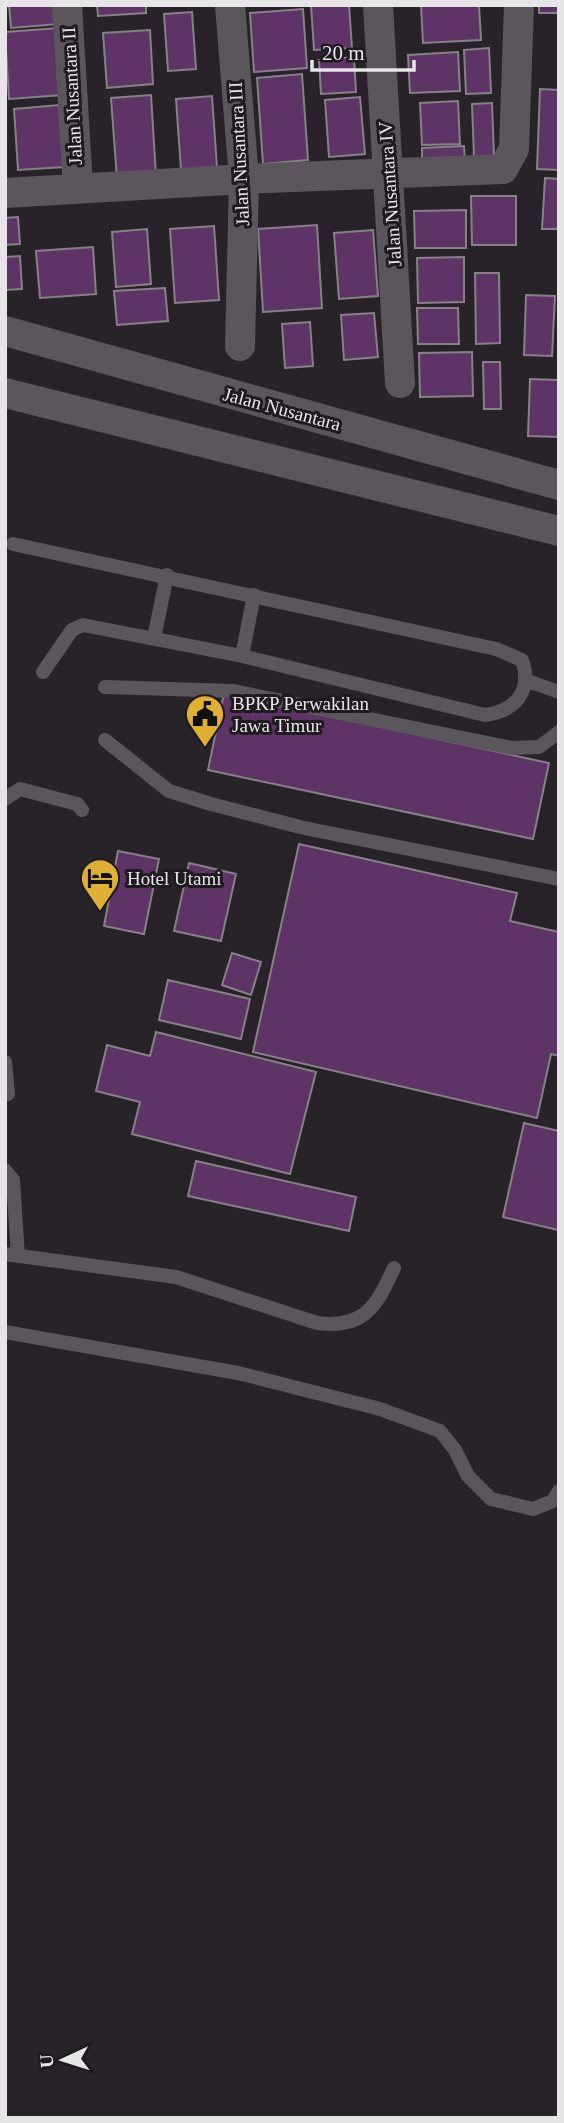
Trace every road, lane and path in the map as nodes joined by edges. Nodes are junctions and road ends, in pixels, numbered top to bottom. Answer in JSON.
{"nodes":[{"id":1,"x":67,"y":5,"type":"edge"},
{"id":2,"x":230,"y":5,"type":"edge"},
{"id":3,"x":378,"y":5,"type":"edge"},
{"id":4,"x":519,"y":5,"type":"edge"},
{"id":5,"x":388,"y":173,"type":"junction"},
{"id":6,"x":244,"y":179,"type":"junction"},
{"id":7,"x":78,"y":187,"type":"junction"},
{"id":8,"x":5,"y":192,"type":"edge"},
{"id":9,"x":5,"y":331,"type":"edge"},
{"id":10,"x":240,"y":346,"type":"dead end"},
{"id":11,"x":400,"y":383,"type":"dead end"},
{"id":12,"x":5,"y":393,"type":"edge"},
{"id":13,"x":559,"y":485,"type":"edge"},
{"id":14,"x":559,"y":531,"type":"edge"},
{"id":15,"x":13,"y":544,"type":"dead end"},
{"id":16,"x":167,"y":575,"type":"junction"},
{"id":17,"x":254,"y":594,"type":"junction"},
{"id":18,"x":154,"y":638,"type":"junction"},
{"id":19,"x":242,"y":656,"type":"junction"},
{"id":20,"x":43,"y":672,"type":"dead end"},
{"id":21,"x":525,"y":680,"type":"junction"},
{"id":22,"x":105,"y":687,"type":"dead end"},
{"id":23,"x":559,"y":692,"type":"edge"},
{"id":24,"x":559,"y":732,"type":"edge"},
{"id":25,"x":105,"y":740,"type":"dead end"},
{"id":26,"x":5,"y":799,"type":"edge"},
{"id":27,"x":82,"y":810,"type":"dead end"},
{"id":28,"x":559,"y":879,"type":"edge"},
{"id":29,"x":5,"y":1062,"type":"edge"},
{"id":30,"x":8,"y":1094,"type":"dead end"},
{"id":31,"x":5,"y":1170,"type":"edge"},
{"id":32,"x":12,"y":1255,"type":"edge"},
{"id":33,"x":394,"y":1268,"type":"dead end"},
{"id":34,"x":5,"y":1332,"type":"edge"},
{"id":35,"x":559,"y":1491,"type":"edge"}],
"edges":[{"from":1,"to":7,"type":"street","name":"Jalan Nusantara II"},
{"from":2,"to":6,"type":"street","name":"Jalan Nusantara III"},
{"from":3,"to":5,"type":"street","name":"Jalan Nusantara IV"},
{"from":4,"to":5,"type":"street"},
{"from":5,"to":6,"type":"street"},
{"from":5,"to":11,"type":"street","name":"Jalan Nusantara IV"},
{"from":6,"to":7,"type":"street"},
{"from":6,"to":10,"type":"street","name":"Jalan Nusantara III"},
{"from":7,"to":8,"type":"street"},
{"from":9,"to":13,"type":"street","name":"Jalan Nusantara"},
{"from":12,"to":14,"type":"street"},
{"from":15,"to":16,"type":"lane"},
{"from":16,"to":17,"type":"lane"},
{"from":16,"to":18,"type":"lane"},
{"from":17,"to":19,"type":"lane"},
{"from":17,"to":21,"type":"lane"},
{"from":18,"to":19,"type":"lane"},
{"from":18,"to":20,"type":"lane"},
{"from":19,"to":21,"type":"lane"},
{"from":21,"to":23,"type":"lane"},
{"from":22,"to":24,"type":"lane"},
{"from":25,"to":28,"type":"lane"},
{"from":26,"to":27,"type":"lane"},
{"from":29,"to":30,"type":"lane"},
{"from":31,"to":32,"type":"lane"},
{"from":32,"to":33,"type":"lane"},
{"from":34,"to":35,"type":"lane"}]}
